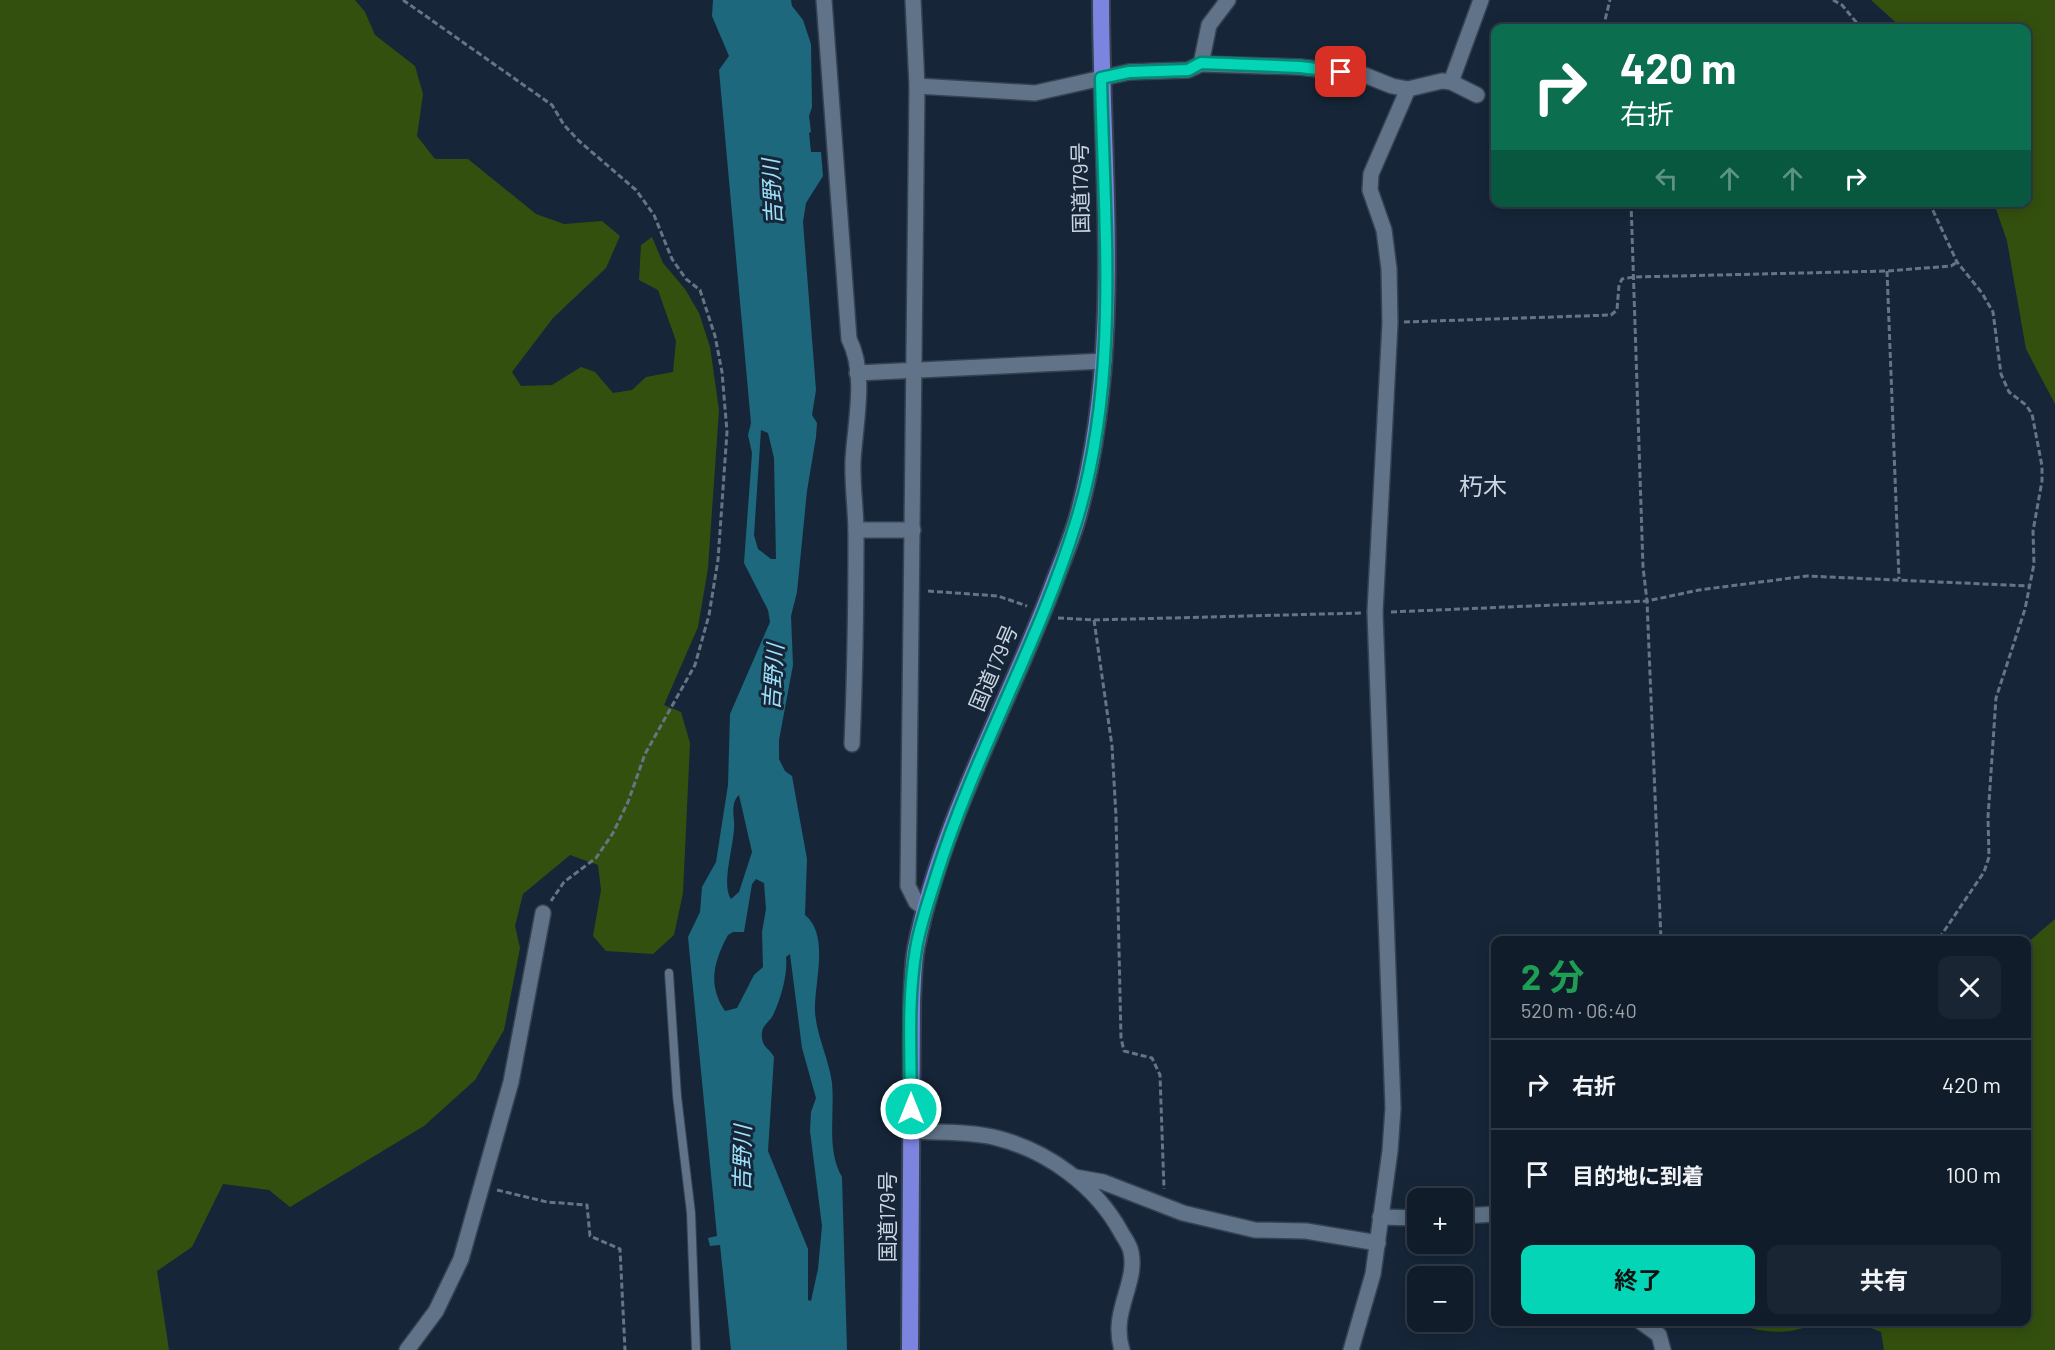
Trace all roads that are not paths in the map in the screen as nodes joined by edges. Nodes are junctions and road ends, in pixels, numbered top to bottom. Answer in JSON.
{"nodes":[{"id":1,"x":824,"y":0,"type":"edge"},
{"id":2,"x":913,"y":0,"type":"edge"},
{"id":3,"x":1101,"y":0,"type":"edge"},
{"id":4,"x":1228,"y":0,"type":"edge"},
{"id":5,"x":1481,"y":0,"type":"edge"},
{"id":6,"x":1201,"y":63,"type":"junction"},
{"id":7,"x":1101,"y":78,"type":"junction"},
{"id":8,"x":1451,"y":82,"type":"junction"},
{"id":9,"x":917,"y":86,"type":"junction"},
{"id":10,"x":1408,"y":89,"type":"junction"},
{"id":11,"x":1477,"y":95,"type":"dead end"},
{"id":12,"x":1104,"y":362,"type":"junction"},
{"id":13,"x":915,"y":372,"type":"junction"},
{"id":14,"x":857,"y":373,"type":"junction"},
{"id":15,"x":856,"y":530,"type":"junction"},
{"id":16,"x":913,"y":530,"type":"junction"},
{"id":17,"x":852,"y":744,"type":"dead end"},
{"id":18,"x":926,"y":909,"type":"junction"},
{"id":19,"x":543,"y":913,"type":"road end"},
{"id":20,"x":669,"y":973,"type":"dead end"},
{"id":21,"x":911,"y":1131,"type":"junction"},
{"id":22,"x":1075,"y":1177,"type":"junction"},
{"id":23,"x":1491,"y":1214,"type":"edge"},
{"id":24,"x":1473,"y":1215,"type":"edge"},
{"id":25,"x":1380,"y":1217,"type":"junction"},
{"id":26,"x":1407,"y":1218,"type":"edge"},
{"id":27,"x":1378,"y":1243,"type":"junction"},
{"id":28,"x":1647,"y":1326,"type":"edge"},
{"id":29,"x":407,"y":1350,"type":"edge"},
{"id":30,"x":696,"y":1350,"type":"edge"},
{"id":31,"x":910,"y":1350,"type":"edge"},
{"id":32,"x":1122,"y":1350,"type":"edge"},
{"id":33,"x":1351,"y":1350,"type":"edge"},
{"id":34,"x":1663,"y":1350,"type":"edge"}],
"edges":[{"from":1,"to":14,"type":"street"},
{"from":2,"to":9,"type":"street"},
{"from":3,"to":7,"type":"highway","name":"国道179号"},
{"from":4,"to":6,"type":"street"},
{"from":5,"to":8,"type":"street"},
{"from":6,"to":7,"type":"street"},
{"from":6,"to":10,"type":"street"},
{"from":7,"to":9,"type":"street"},
{"from":7,"to":12,"type":"highway","name":"国道179号"},
{"from":8,"to":10,"type":"street"},
{"from":8,"to":11,"type":"street"},
{"from":9,"to":13,"type":"street"},
{"from":10,"to":25,"type":"street"},
{"from":12,"to":13,"type":"street"},
{"from":12,"to":18,"type":"highway","name":"国道179号"},
{"from":13,"to":14,"type":"street"},
{"from":13,"to":16,"type":"street"},
{"from":14,"to":15,"type":"street"},
{"from":15,"to":16,"type":"street"},
{"from":15,"to":17,"type":"street"},
{"from":16,"to":18,"type":"street"},
{"from":18,"to":21,"type":"highway","name":"国道179号"},
{"from":19,"to":29,"type":"street"},
{"from":20,"to":30,"type":"lane"},
{"from":21,"to":22,"type":"street"},
{"from":21,"to":31,"type":"highway","name":"国道179号"},
{"from":22,"to":27,"type":"street"},
{"from":22,"to":32,"type":"street"},
{"from":23,"to":24,"type":"street"},
{"from":25,"to":26,"type":"street"},
{"from":25,"to":27,"type":"street"},
{"from":27,"to":33,"type":"street"},
{"from":28,"to":34,"type":"street"}]}
